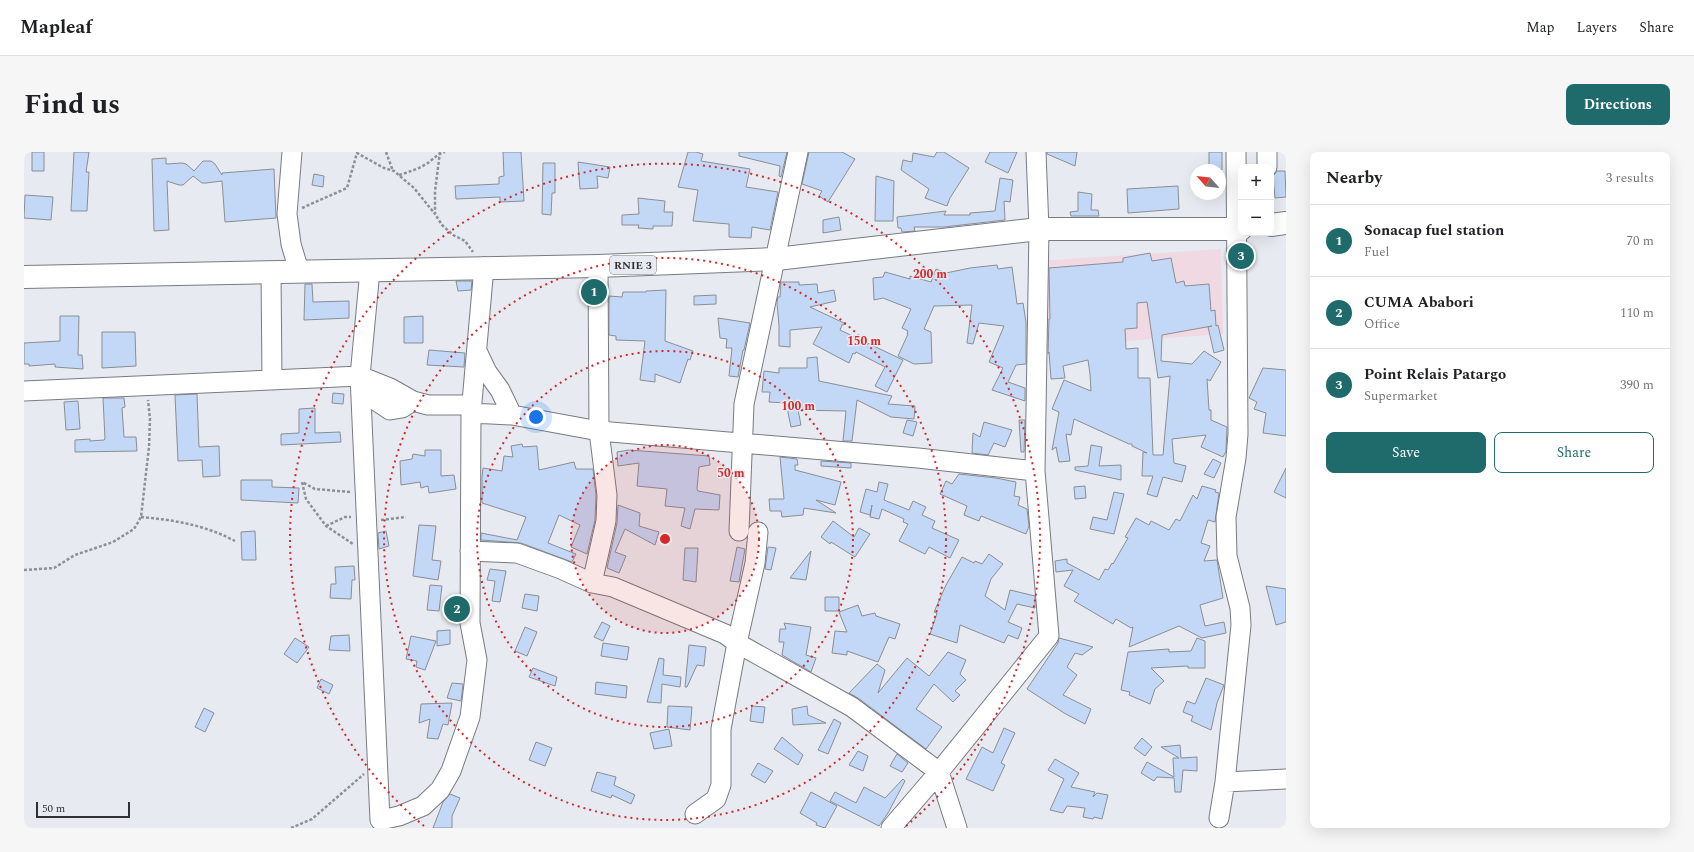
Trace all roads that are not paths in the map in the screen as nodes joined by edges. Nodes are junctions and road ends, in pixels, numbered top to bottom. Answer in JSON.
{"nodes":[{"id":1,"x":292,"y":152,"type":"edge"},
{"id":2,"x":798,"y":152,"type":"edge"},
{"id":3,"x":1036,"y":152,"type":"edge"},
{"id":4,"x":1236,"y":152,"type":"edge"},
{"id":5,"x":1267,"y":152,"type":"edge"},
{"id":6,"x":1267,"y":164,"type":"edge"},
{"id":7,"x":1286,"y":223,"type":"edge"},
{"id":8,"x":1274,"y":225,"type":"edge"},
{"id":9,"x":1039,"y":229,"type":"junction"},
{"id":10,"x":1238,"y":230,"type":"edge"},
{"id":11,"x":1238,"y":236,"type":"edge"},
{"id":12,"x":776,"y":259,"type":"junction"},
{"id":13,"x":598,"y":266,"type":"junction"},
{"id":14,"x":484,"y":267,"type":"junction"},
{"id":15,"x":370,"y":270,"type":"junction"},
{"id":16,"x":298,"y":271,"type":"junction"},
{"id":17,"x":272,"y":272,"type":"junction"},
{"id":18,"x":24,"y":277,"type":"edge"},
{"id":19,"x":477,"y":351,"type":"junction"},
{"id":20,"x":272,"y":380,"type":"junction"},
{"id":21,"x":360,"y":385,"type":"junction"},
{"id":22,"x":24,"y":391,"type":"edge"},
{"id":23,"x":472,"y":409,"type":"junction"},
{"id":24,"x":512,"y":415,"type":"junction"},
{"id":25,"x":599,"y":431,"type":"junction"},
{"id":26,"x":742,"y":443,"type":"junction"},
{"id":27,"x":1035,"y":471,"type":"junction"},
{"id":28,"x":739,"y":531,"type":"dead end"},
{"id":29,"x":758,"y":532,"type":"dead end"},
{"id":30,"x":470,"y":551,"type":"junction"},
{"id":31,"x":592,"y":583,"type":"junction"},
{"id":32,"x":737,"y":643,"type":"junction"},
{"id":33,"x":939,"y":772,"type":"junction"},
{"id":34,"x":1286,"y":779,"type":"edge"},
{"id":35,"x":1225,"y":782,"type":"junction"},
{"id":36,"x":695,"y":814,"type":"dead end"},
{"id":37,"x":1219,"y":818,"type":"dead end"},
{"id":38,"x":891,"y":828,"type":"edge"},
{"id":39,"x":957,"y":828,"type":"edge"}],
"edges":[{"from":1,"to":16,"type":"street"},
{"from":2,"to":12,"type":"street"},
{"from":3,"to":9,"type":"street"},
{"from":4,"to":10,"type":"street"},
{"from":5,"to":6,"type":"street"},
{"from":7,"to":8,"type":"highway"},
{"from":9,"to":10,"type":"highway","number":"RNIE 3"},
{"from":9,"to":12,"type":"highway","number":"RNIE 3"},
{"from":9,"to":27,"type":"street"},
{"from":11,"to":35,"type":"street"},
{"from":12,"to":13,"type":"highway","number":"RNIE 3"},
{"from":12,"to":26,"type":"street"},
{"from":13,"to":14,"type":"highway","number":"RNIE 3"},
{"from":13,"to":25,"type":"street"},
{"from":14,"to":15,"type":"highway","number":"RNIE 3"},
{"from":14,"to":19,"type":"street"},
{"from":15,"to":16,"type":"highway","number":"RNIE 3"},
{"from":15,"to":21,"type":"street"},
{"from":16,"to":17,"type":"highway","number":"RNIE 3"},
{"from":17,"to":18,"type":"highway","number":"RNIE 3"},
{"from":17,"to":20,"type":"street"},
{"from":19,"to":23,"type":"street"},
{"from":19,"to":24,"type":"street"},
{"from":20,"to":21,"type":"street"},
{"from":20,"to":22,"type":"street"},
{"from":21,"to":23,"type":"street"},
{"from":21,"to":30,"type":"street"},
{"from":23,"to":24,"type":"street"},
{"from":23,"to":30,"type":"street"},
{"from":24,"to":25,"type":"street"},
{"from":25,"to":26,"type":"street"},
{"from":25,"to":31,"type":"street"},
{"from":26,"to":27,"type":"street"},
{"from":26,"to":28,"type":"street"},
{"from":27,"to":33,"type":"street"},
{"from":29,"to":32,"type":"street"},
{"from":30,"to":31,"type":"street"},
{"from":31,"to":32,"type":"street"},
{"from":32,"to":33,"type":"street"},
{"from":32,"to":36,"type":"street"},
{"from":33,"to":38,"type":"street"},
{"from":33,"to":39,"type":"street"},
{"from":34,"to":35,"type":"street"},
{"from":35,"to":37,"type":"street"}]}
